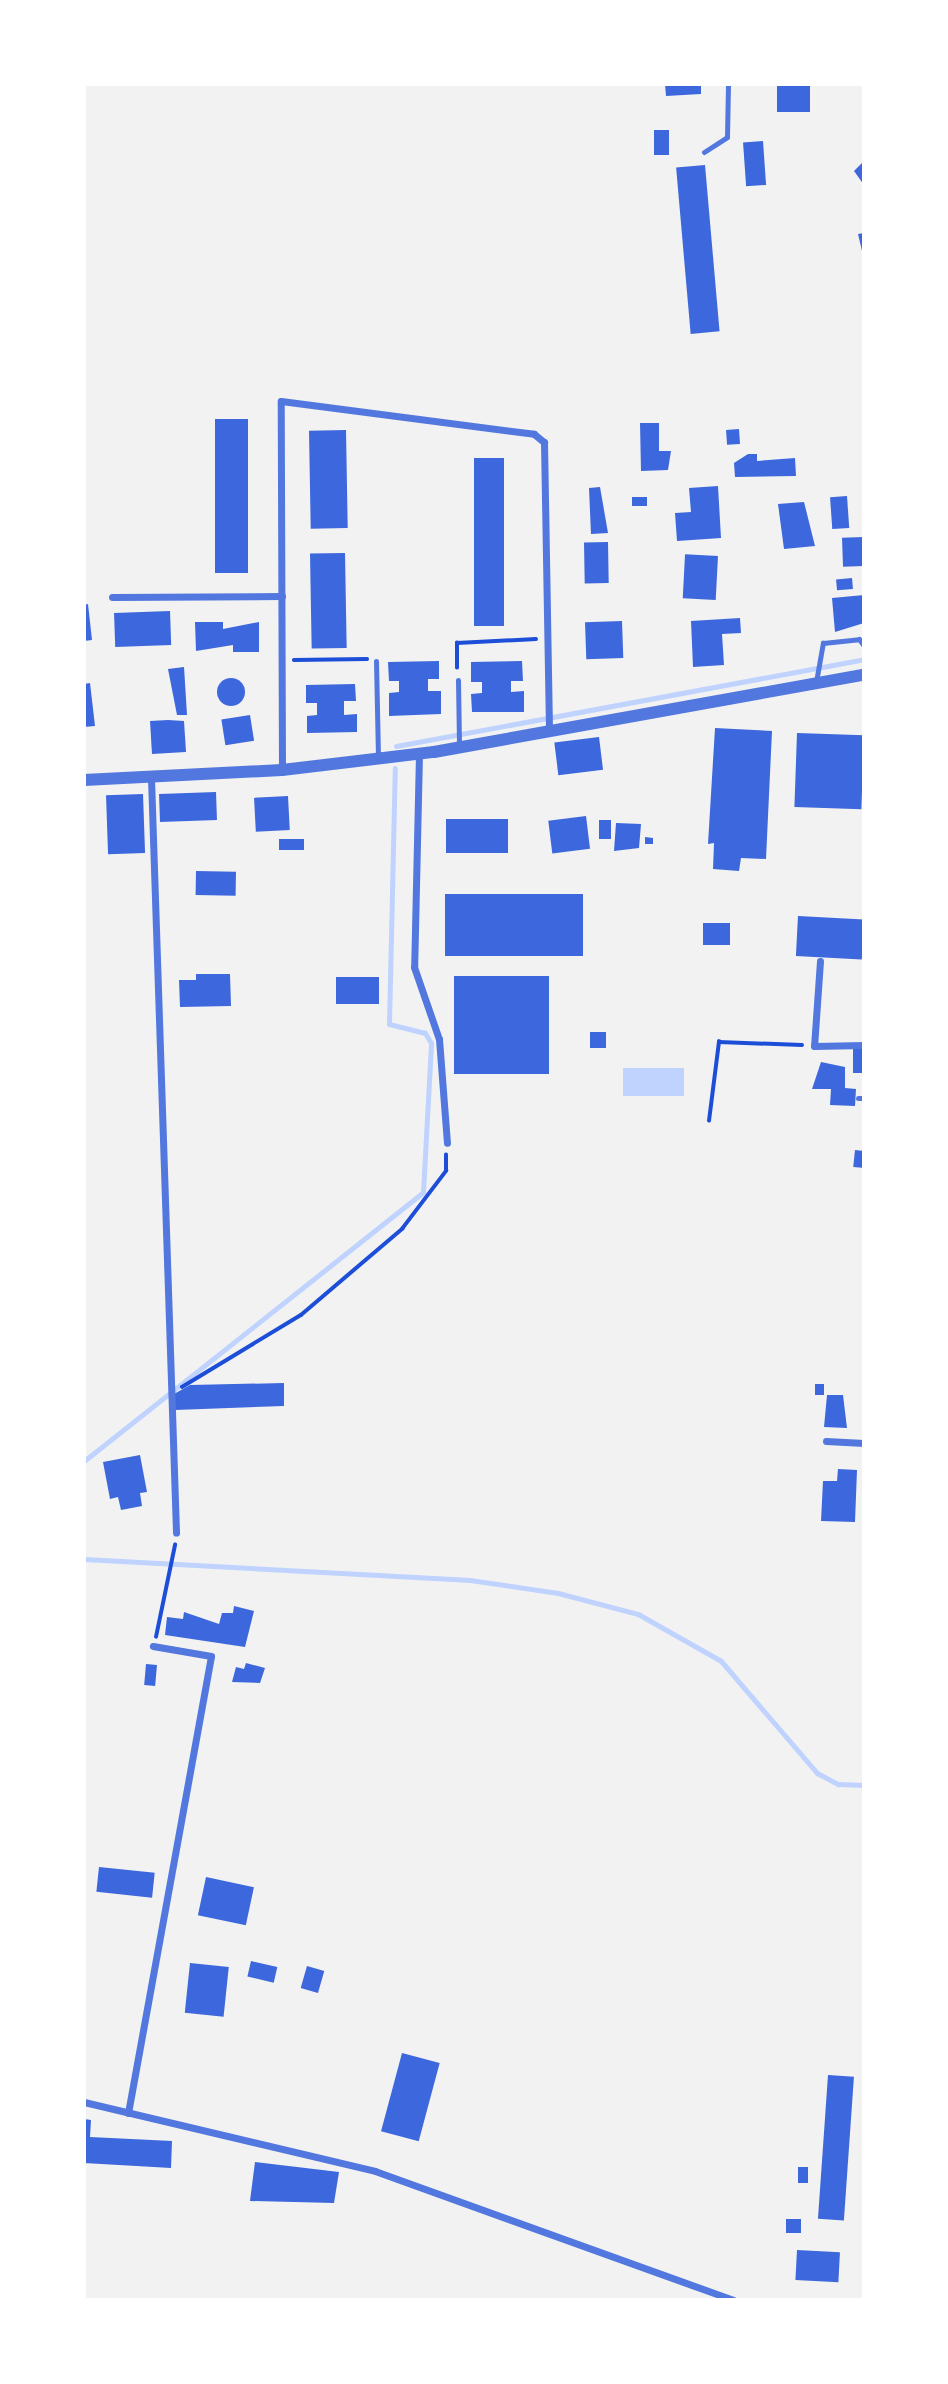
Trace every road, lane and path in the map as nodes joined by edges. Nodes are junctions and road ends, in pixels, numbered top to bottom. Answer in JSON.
{"nodes":[{"id":1,"x":728,"y":84,"type":"edge"},
{"id":2,"x":704,"y":152,"type":"dead end"},
{"id":3,"x":282,"y":596,"type":"junction"},
{"id":4,"x":111,"y":597,"type":"dead end"},
{"id":5,"x":548,"y":639,"type":"junction"},
{"id":6,"x":864,"y":646,"type":"edge"},
{"id":7,"x":282,"y":660,"type":"junction"},
{"id":8,"x":376,"y":661,"type":"joint"},
{"id":9,"x":864,"y":675,"type":"edge"},
{"id":10,"x":457,"y":680,"type":"joint"},
{"id":11,"x":816,"y":682,"type":"junction"},
{"id":12,"x":549,"y":730,"type":"junction"},
{"id":13,"x":459,"y":742,"type":"junction"},
{"id":14,"x":419,"y":754,"type":"junction"},
{"id":15,"x":379,"y":759,"type":"junction"},
{"id":16,"x":282,"y":770,"type":"junction"},
{"id":17,"x":151,"y":778,"type":"junction"},
{"id":18,"x":84,"y":780,"type":"edge"},
{"id":19,"x":820,"y":961,"type":"dead end"},
{"id":20,"x":864,"y":1045,"type":"edge"},
{"id":21,"x":814,"y":1046,"type":"junction"},
{"id":22,"x":709,"y":1121,"type":"dead end"},
{"id":23,"x":447,"y":1143,"type":"joint"},
{"id":24,"x":172,"y":1393,"type":"junction"},
{"id":25,"x":826,"y":1441,"type":"dead end"},
{"id":26,"x":864,"y":1443,"type":"edge"},
{"id":27,"x":176,"y":1533,"type":"dead end"},
{"id":28,"x":175,"y":1553,"type":"dead end"},
{"id":29,"x":153,"y":1646,"type":"joint"},
{"id":30,"x":84,"y":2102,"type":"edge"},
{"id":31,"x":128,"y":2113,"type":"junction"},
{"id":32,"x":733,"y":2300,"type":"edge"}],
"edges":[{"from":1,"to":2,"type":"lane"},
{"from":3,"to":4,"type":"street"},
{"from":3,"to":5,"type":"street"},
{"from":3,"to":7,"type":"street"},
{"from":5,"to":10,"type":"path"},
{"from":5,"to":12,"type":"street"},
{"from":6,"to":11,"type":"lane"},
{"from":7,"to":8,"type":"path"},
{"from":7,"to":16,"type":"street"},
{"from":8,"to":15,"type":"lane"},
{"from":9,"to":11,"type":"street"},
{"from":10,"to":13,"type":"lane"},
{"from":11,"to":12,"type":"street"},
{"from":12,"to":13,"type":"street"},
{"from":13,"to":14,"type":"street"},
{"from":14,"to":15,"type":"street"},
{"from":14,"to":23,"type":"street"},
{"from":15,"to":16,"type":"street"},
{"from":16,"to":17,"type":"street"},
{"from":17,"to":18,"type":"street"},
{"from":17,"to":24,"type":"street"},
{"from":19,"to":21,"type":"street"},
{"from":20,"to":21,"type":"street"},
{"from":21,"to":22,"type":"path"},
{"from":23,"to":24,"type":"path"},
{"from":24,"to":27,"type":"street"},
{"from":25,"to":26,"type":"street"},
{"from":28,"to":29,"type":"path"},
{"from":29,"to":31,"type":"street"},
{"from":30,"to":31,"type":"street"},
{"from":31,"to":32,"type":"street"}]}
